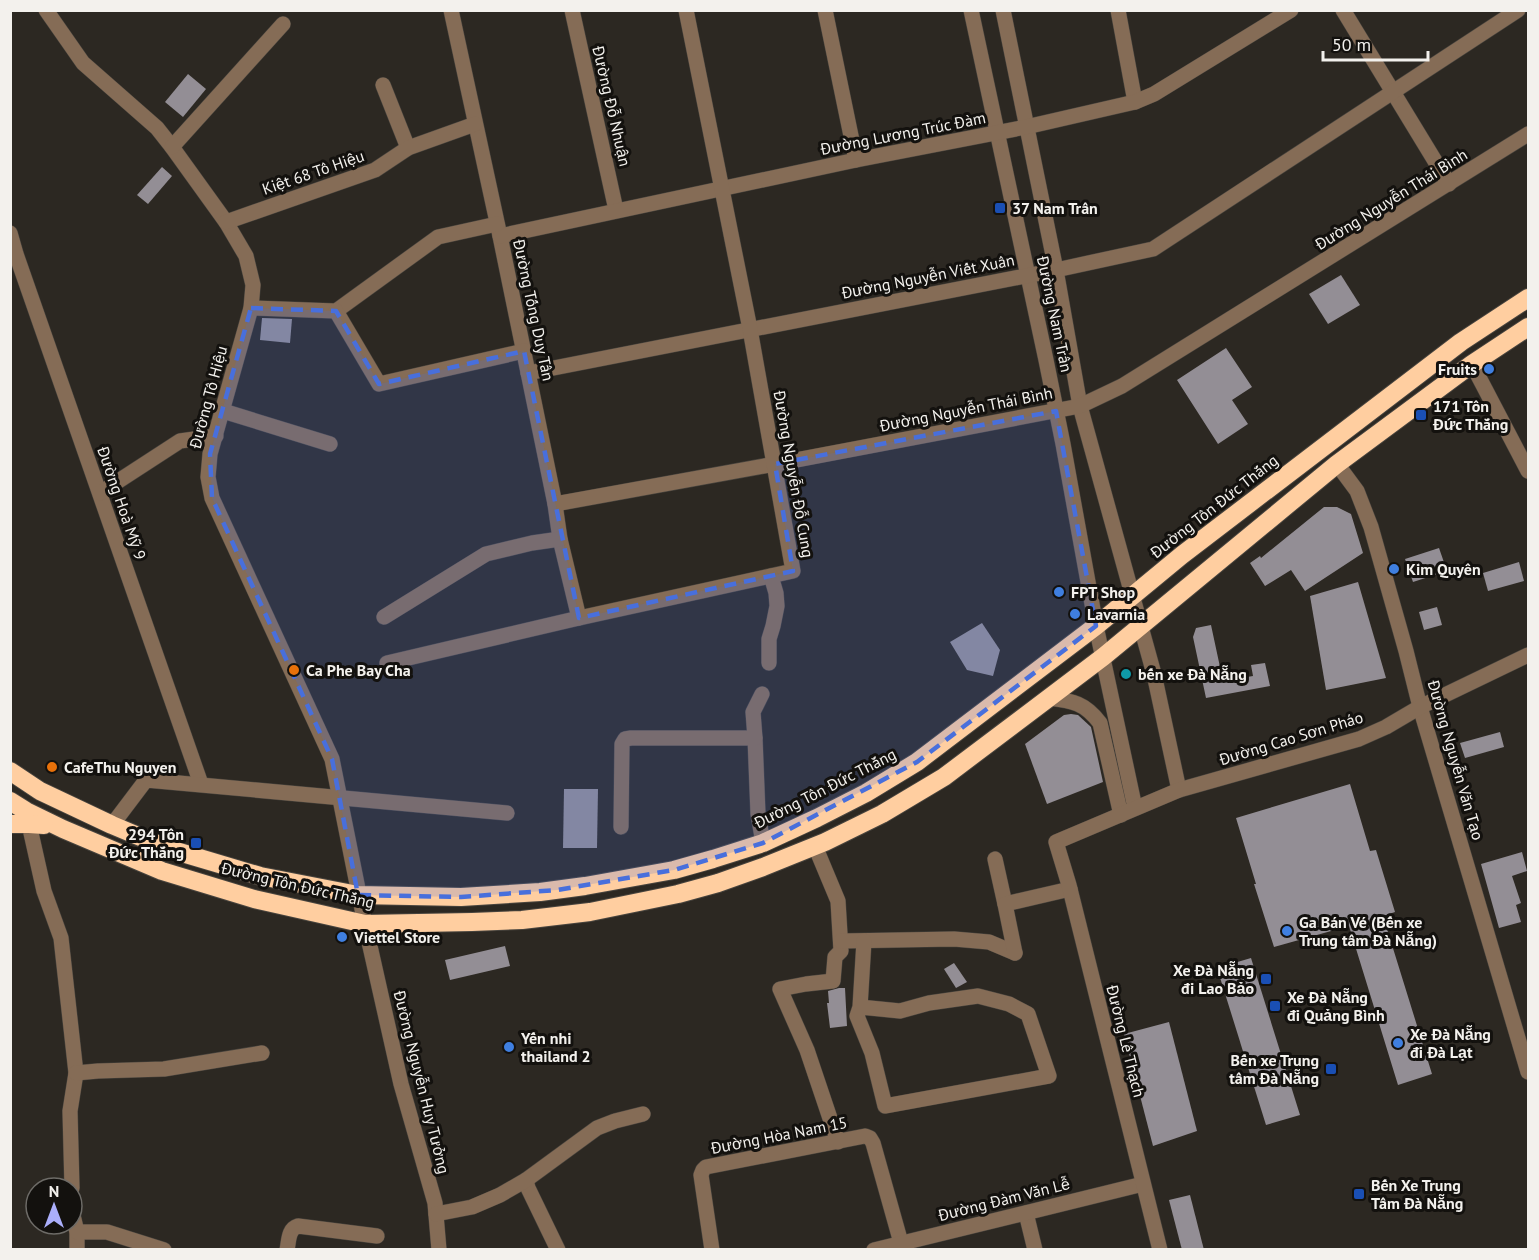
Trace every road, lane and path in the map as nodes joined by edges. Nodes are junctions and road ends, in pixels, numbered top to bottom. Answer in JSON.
{"nodes":[{"id":1,"x":46,"y":10,"type":"edge"},
{"id":2,"x":451,"y":10,"type":"edge"},
{"id":3,"x":572,"y":10,"type":"edge"},
{"id":4,"x":686,"y":10,"type":"edge"},
{"id":5,"x":825,"y":10,"type":"edge"},
{"id":6,"x":972,"y":10,"type":"edge"},
{"id":7,"x":1003,"y":10,"type":"edge"},
{"id":8,"x":1118,"y":10,"type":"edge"},
{"id":9,"x":1291,"y":10,"type":"edge"},
{"id":10,"x":1343,"y":10,"type":"edge"},
{"id":11,"x":1518,"y":10,"type":"edge"},
{"id":12,"x":283,"y":24,"type":"dead end"},
{"id":13,"x":383,"y":84,"type":"dead end"},
{"id":14,"x":1393,"y":92,"type":"junction"},
{"id":15,"x":1135,"y":102,"type":"junction"},
{"id":16,"x":475,"y":124,"type":"junction"},
{"id":17,"x":1026,"y":127,"type":"junction"},
{"id":18,"x":998,"y":132,"type":"junction"},
{"id":19,"x":1528,"y":134,"type":"edge"},
{"id":20,"x":172,"y":147,"type":"junction"},
{"id":21,"x":408,"y":148,"type":"junction"},
{"id":22,"x":856,"y":160,"type":"junction"},
{"id":23,"x":1449,"y":184,"type":"junction"},
{"id":24,"x":722,"y":188,"type":"junction"},
{"id":25,"x":616,"y":210,"type":"junction"},
{"id":26,"x":226,"y":222,"type":"junction"},
{"id":27,"x":498,"y":230,"type":"junction"},
{"id":28,"x":10,"y":233,"type":"edge"},
{"id":29,"x":1056,"y":270,"type":"junction"},
{"id":30,"x":1028,"y":275,"type":"junction"},
{"id":31,"x":1528,"y":298,"type":"edge"},
{"id":32,"x":252,"y":308,"type":"junction"},
{"id":33,"x":336,"y":311,"type":"junction"},
{"id":34,"x":1528,"y":327,"type":"edge"},
{"id":35,"x":750,"y":329,"type":"junction"},
{"id":36,"x":524,"y":351,"type":"junction"},
{"id":37,"x":1473,"y":364,"type":"junction"},
{"id":38,"x":528,"y":373,"type":"junction"},
{"id":39,"x":1080,"y":406,"type":"junction"},
{"id":40,"x":223,"y":411,"type":"junction"},
{"id":41,"x":1056,"y":411,"type":"junction"},
{"id":42,"x":216,"y":436,"type":"junction"},
{"id":43,"x":330,"y":444,"type":"dead end"},
{"id":44,"x":775,"y":464,"type":"junction"},
{"id":45,"x":1337,"y":464,"type":"junction"},
{"id":46,"x":1528,"y":471,"type":"edge"},
{"id":47,"x":100,"y":493,"type":"junction"},
{"id":48,"x":555,"y":504,"type":"junction"},
{"id":49,"x":560,"y":539,"type":"junction"},
{"id":50,"x":771,"y":576,"type":"junction"},
{"id":51,"x":1132,"y":596,"type":"junction"},
{"id":52,"x":384,"y":617,"type":"dead end"},
{"id":53,"x":579,"y":618,"type":"junction"},
{"id":54,"x":1096,"y":626,"type":"junction"},
{"id":55,"x":1141,"y":626,"type":"junction"},
{"id":56,"x":1528,"y":655,"type":"edge"},
{"id":57,"x":1102,"y":657,"type":"junction"},
{"id":58,"x":387,"y":663,"type":"dead end"},
{"id":59,"x":769,"y":663,"type":"dead end"},
{"id":60,"x":762,"y":694,"type":"dead end"},
{"id":61,"x":1049,"y":698,"type":"junction"},
{"id":62,"x":1420,"y":707,"type":"junction"},
{"id":63,"x":755,"y":738,"type":"junction"},
{"id":64,"x":10,"y":771,"type":"edge"},
{"id":65,"x":201,"y":784,"type":"junction"},
{"id":66,"x":1179,"y":790,"type":"junction"},
{"id":67,"x":340,"y":798,"type":"junction"},
{"id":68,"x":10,"y":801,"type":"edge"},
{"id":69,"x":1128,"y":812,"type":"junction"},
{"id":70,"x":507,"y":813,"type":"dead end"},
{"id":71,"x":10,"y":824,"type":"edge"},
{"id":72,"x":29,"y":824,"type":"junction"},
{"id":73,"x":112,"y":825,"type":"junction"},
{"id":74,"x":621,"y":827,"type":"dead end"},
{"id":75,"x":63,"y":829,"type":"junction"},
{"id":76,"x":1056,"y":842,"type":"joint"},
{"id":77,"x":763,"y":843,"type":"junction"},
{"id":78,"x":815,"y":846,"type":"junction"},
{"id":79,"x":995,"y":859,"type":"dead end"},
{"id":80,"x":585,"y":886,"type":"junction"},
{"id":81,"x":1070,"y":889,"type":"junction"},
{"id":82,"x":358,"y":895,"type":"junction"},
{"id":83,"x":1005,"y":904,"type":"junction"},
{"id":84,"x":590,"y":912,"type":"junction"},
{"id":85,"x":365,"y":924,"type":"junction"},
{"id":86,"x":864,"y":941,"type":"junction"},
{"id":87,"x":841,"y":942,"type":"junction"},
{"id":88,"x":860,"y":1007,"type":"junction"},
{"id":89,"x":262,"y":1053,"type":"dead end"},
{"id":90,"x":1527,"y":1064,"type":"edge"},
{"id":91,"x":76,"y":1073,"type":"junction"},
{"id":92,"x":643,"y":1114,"type":"dead end"},
{"id":93,"x":838,"y":1142,"type":"junction"},
{"id":94,"x":72,"y":1176,"type":"edge"},
{"id":95,"x":526,"y":1180,"type":"junction"},
{"id":96,"x":1143,"y":1184,"type":"junction"},
{"id":97,"x":1026,"y":1213,"type":"junction"},
{"id":98,"x":436,"y":1214,"type":"junction"},
{"id":99,"x":84,"y":1232,"type":"edge"},
{"id":100,"x":377,"y":1236,"type":"dead end"},
{"id":101,"x":902,"y":1246,"type":"edge"},
{"id":102,"x":164,"y":1250,"type":"edge"},
{"id":103,"x":287,"y":1250,"type":"edge"},
{"id":104,"x":439,"y":1250,"type":"edge"},
{"id":105,"x":558,"y":1250,"type":"edge"},
{"id":106,"x":712,"y":1250,"type":"edge"},
{"id":107,"x":874,"y":1250,"type":"edge"},
{"id":108,"x":1035,"y":1250,"type":"edge"},
{"id":109,"x":1160,"y":1250,"type":"edge"}],
"edges":[{"from":1,"to":20,"type":"street","name":"Đường Tô Hiệu"},
{"from":2,"to":16,"type":"street","name":"Đường Tống Duy Tân"},
{"from":3,"to":25,"type":"street","name":"Đường Đỗ Nhuận"},
{"from":4,"to":24,"type":"street","name":"Đường Nguyễn Đỗ Cung"},
{"from":5,"to":22,"type":"street"},
{"from":6,"to":18,"type":"street","name":"Đường Nam Trân"},
{"from":7,"to":17,"type":"street","name":"Đường Nam Trân"},
{"from":8,"to":15,"type":"street"},
{"from":9,"to":15,"type":"street","name":"Đường Lương Trúc Đàm"},
{"from":10,"to":14,"type":"street"},
{"from":11,"to":14,"type":"street","name":"Đường Nguyễn Viết Xuân"},
{"from":12,"to":20,"type":"street"},
{"from":13,"to":21,"type":"street"},
{"from":14,"to":23,"type":"street"},
{"from":14,"to":29,"type":"street","name":"Đường Nguyễn Viết Xuân"},
{"from":15,"to":17,"type":"street","name":"Đường Lương Trúc Đàm"},
{"from":16,"to":21,"type":"street","name":"Kiệt 68 Tô Hiệu"},
{"from":16,"to":27,"type":"street","name":"Đường Tống Duy Tân"},
{"from":17,"to":18,"type":"street","name":"Đường Lương Trúc Đàm"},
{"from":17,"to":29,"type":"street","name":"Đường Nam Trân"},
{"from":18,"to":22,"type":"street","name":"Đường Lương Trúc Đàm"},
{"from":18,"to":30,"type":"street","name":"Đường Nam Trân"},
{"from":19,"to":23,"type":"street","name":"Đường Nguyễn Thái Bình"},
{"from":20,"to":26,"type":"street","name":"Đường Tô Hiệu"},
{"from":21,"to":26,"type":"street","name":"Kiệt 68 Tô Hiệu"},
{"from":22,"to":24,"type":"street","name":"Đường Lương Trúc Đàm"},
{"from":23,"to":39,"type":"street","name":"Đường Nguyễn Thái Bình"},
{"from":24,"to":25,"type":"street","name":"Đường Lương Trúc Đàm"},
{"from":24,"to":35,"type":"street","name":"Đường Nguyễn Đỗ Cung"},
{"from":25,"to":27,"type":"street","name":"Đường Lương Trúc Đàm"},
{"from":26,"to":32,"type":"street","name":"Đường Tô Hiệu"},
{"from":27,"to":33,"type":"street","name":"Đường Lương Trúc Đàm"},
{"from":27,"to":36,"type":"street","name":"Đường Tống Duy Tân"},
{"from":28,"to":47,"type":"street","name":"Đường Hoà Mỹ 9"},
{"from":29,"to":30,"type":"street","name":"Đường Nguyễn Viết Xuân"},
{"from":29,"to":39,"type":"street","name":"Đường Nam Trân"},
{"from":30,"to":35,"type":"street","name":"Đường Nguyễn Viết Xuân"},
{"from":30,"to":41,"type":"street","name":"Đường Nam Trân"},
{"from":31,"to":51,"type":"highway","name":"Đường Tôn Đức Thắng"},
{"from":32,"to":33,"type":"street"},
{"from":32,"to":40,"type":"street","name":"Đường Tô Hiệu"},
{"from":33,"to":36,"type":"street"},
{"from":34,"to":37,"type":"highway","name":"Đường Tôn Đức Thắng"},
{"from":35,"to":38,"type":"street","name":"Đường Nguyễn Viết Xuân"},
{"from":35,"to":44,"type":"street","name":"Đường Nguyễn Đỗ Cung"},
{"from":36,"to":38,"type":"street","name":"Đường Tống Duy Tân"},
{"from":37,"to":45,"type":"highway","name":"Đường Tôn Đức Thắng"},
{"from":37,"to":46,"type":"street"},
{"from":38,"to":48,"type":"street","name":"Đường Tống Duy Tân"},
{"from":39,"to":41,"type":"street","name":"Đường Nguyễn Thái Bình"},
{"from":39,"to":51,"type":"street","name":"Đường Nam Trân"},
{"from":40,"to":42,"type":"street","name":"Đường Tô Hiệu"},
{"from":40,"to":43,"type":"street"},
{"from":41,"to":44,"type":"street","name":"Đường Nguyễn Thái Bình"},
{"from":41,"to":54,"type":"street","name":"Đường Nam Trân"},
{"from":42,"to":47,"type":"street"},
{"from":42,"to":67,"type":"street","name":"Đường Tô Hiệu"},
{"from":44,"to":48,"type":"street","name":"Đường Nguyễn Thái Bình"},
{"from":44,"to":50,"type":"street","name":"Đường Nguyễn Đỗ Cung"},
{"from":45,"to":55,"type":"highway","name":"Đường Tôn Đức Thắng"},
{"from":45,"to":62,"type":"street","name":"Đường Nguyễn Văn Tạo"},
{"from":47,"to":65,"type":"street","name":"Đường Hoà Mỹ 9"},
{"from":48,"to":49,"type":"street","name":"Đường Tống Duy Tân"},
{"from":49,"to":52,"type":"street"},
{"from":49,"to":53,"type":"street","name":"Đường Tống Duy Tân"},
{"from":50,"to":53,"type":"street","name":"Đường Nguyễn Đỗ Cung"},
{"from":50,"to":59,"type":"street"},
{"from":51,"to":54,"type":"highway","name":"Đường Tôn Đức Thắng"},
{"from":51,"to":55,"type":"street","name":"Đường Nam Trân"},
{"from":53,"to":58,"type":"street","name":"Đường Nguyễn Đỗ Cung"},
{"from":54,"to":57,"type":"street","name":"Đường Nam Trân"},
{"from":54,"to":77,"type":"highway","name":"Đường Tôn Đức Thắng"},
{"from":55,"to":57,"type":"highway","name":"Đường Tôn Đức Thắng"},
{"from":55,"to":66,"type":"street"},
{"from":56,"to":62,"type":"street","name":"Đường Cao Sơn Pháo"},
{"from":57,"to":61,"type":"highway","name":"Đường Tôn Đức Thắng"},
{"from":57,"to":69,"type":"street"},
{"from":60,"to":63,"type":"street"},
{"from":61,"to":69,"type":"street"},
{"from":61,"to":78,"type":"highway","name":"Đường Tôn Đức Thắng"},
{"from":62,"to":66,"type":"street","name":"Đường Cao Sơn Pháo"},
{"from":62,"to":90,"type":"street","name":"Đường Nguyễn Văn Tạo"},
{"from":63,"to":74,"type":"street"},
{"from":63,"to":77,"type":"street"},
{"from":64,"to":73,"type":"highway","name":"Đường Tôn Đức Thắng"},
{"from":65,"to":67,"type":"street"},
{"from":65,"to":73,"type":"street"},
{"from":66,"to":69,"type":"street","name":"Đường Cao Sơn Pháo"},
{"from":67,"to":70,"type":"street"},
{"from":67,"to":82,"type":"street","name":"Đường Tô Hiệu"},
{"from":68,"to":75,"type":"highway","name":"Đường Tôn Đức Thắng"},
{"from":69,"to":76,"type":"street","name":"Đường Cao Sơn Pháo"},
{"from":71,"to":72,"type":"highway"},
{"from":72,"to":75,"type":"highway"},
{"from":72,"to":91,"type":"street"},
{"from":73,"to":82,"type":"highway","name":"Đường Tôn Đức Thắng"},
{"from":75,"to":85,"type":"highway","name":"Đường Tôn Đức Thắng"},
{"from":76,"to":81,"type":"street","name":"Đường Lê Thạch"},
{"from":77,"to":80,"type":"highway","name":"Đường Tôn Đức Thắng"},
{"from":78,"to":84,"type":"highway","name":"Đường Tôn Đức Thắng"},
{"from":78,"to":87,"type":"street"},
{"from":79,"to":83,"type":"street"},
{"from":80,"to":82,"type":"highway","name":"Đường Tôn Đức Thắng"},
{"from":80,"to":84,"type":"highway"},
{"from":81,"to":83,"type":"street"},
{"from":81,"to":96,"type":"street","name":"Đường Lê Thạch"},
{"from":82,"to":85,"type":"street","name":"Đường Nguyễn Huy Tưởng"},
{"from":83,"to":86,"type":"street"},
{"from":84,"to":85,"type":"highway","name":"Đường Tôn Đức Thắng"},
{"from":85,"to":98,"type":"street","name":"Đường Nguyễn Huy Tưởng"},
{"from":86,"to":87,"type":"street"},
{"from":86,"to":88,"type":"street"},
{"from":87,"to":93,"type":"street"},
{"from":88,"to":88,"type":"street"},
{"from":89,"to":91,"type":"street"},
{"from":91,"to":94,"type":"street"},
{"from":92,"to":95,"type":"street"},
{"from":93,"to":101,"type":"street","name":"Đường Hòa Nam 15"},
{"from":93,"to":106,"type":"street","name":"Đường Hòa Nam 15"},
{"from":95,"to":98,"type":"street"},
{"from":95,"to":105,"type":"street"},
{"from":96,"to":97,"type":"street","name":"Đường Đàm Văn Lễ"},
{"from":96,"to":109,"type":"street","name":"Đường Lê Thạch"},
{"from":97,"to":101,"type":"street","name":"Đường Đàm Văn Lễ"},
{"from":97,"to":108,"type":"street"},
{"from":98,"to":104,"type":"street","name":"Đường Nguyễn Huy Tưởng"},
{"from":99,"to":102,"type":"street"},
{"from":100,"to":103,"type":"street"},
{"from":101,"to":107,"type":"street","name":"Đường Đàm Văn Lễ"}]}
